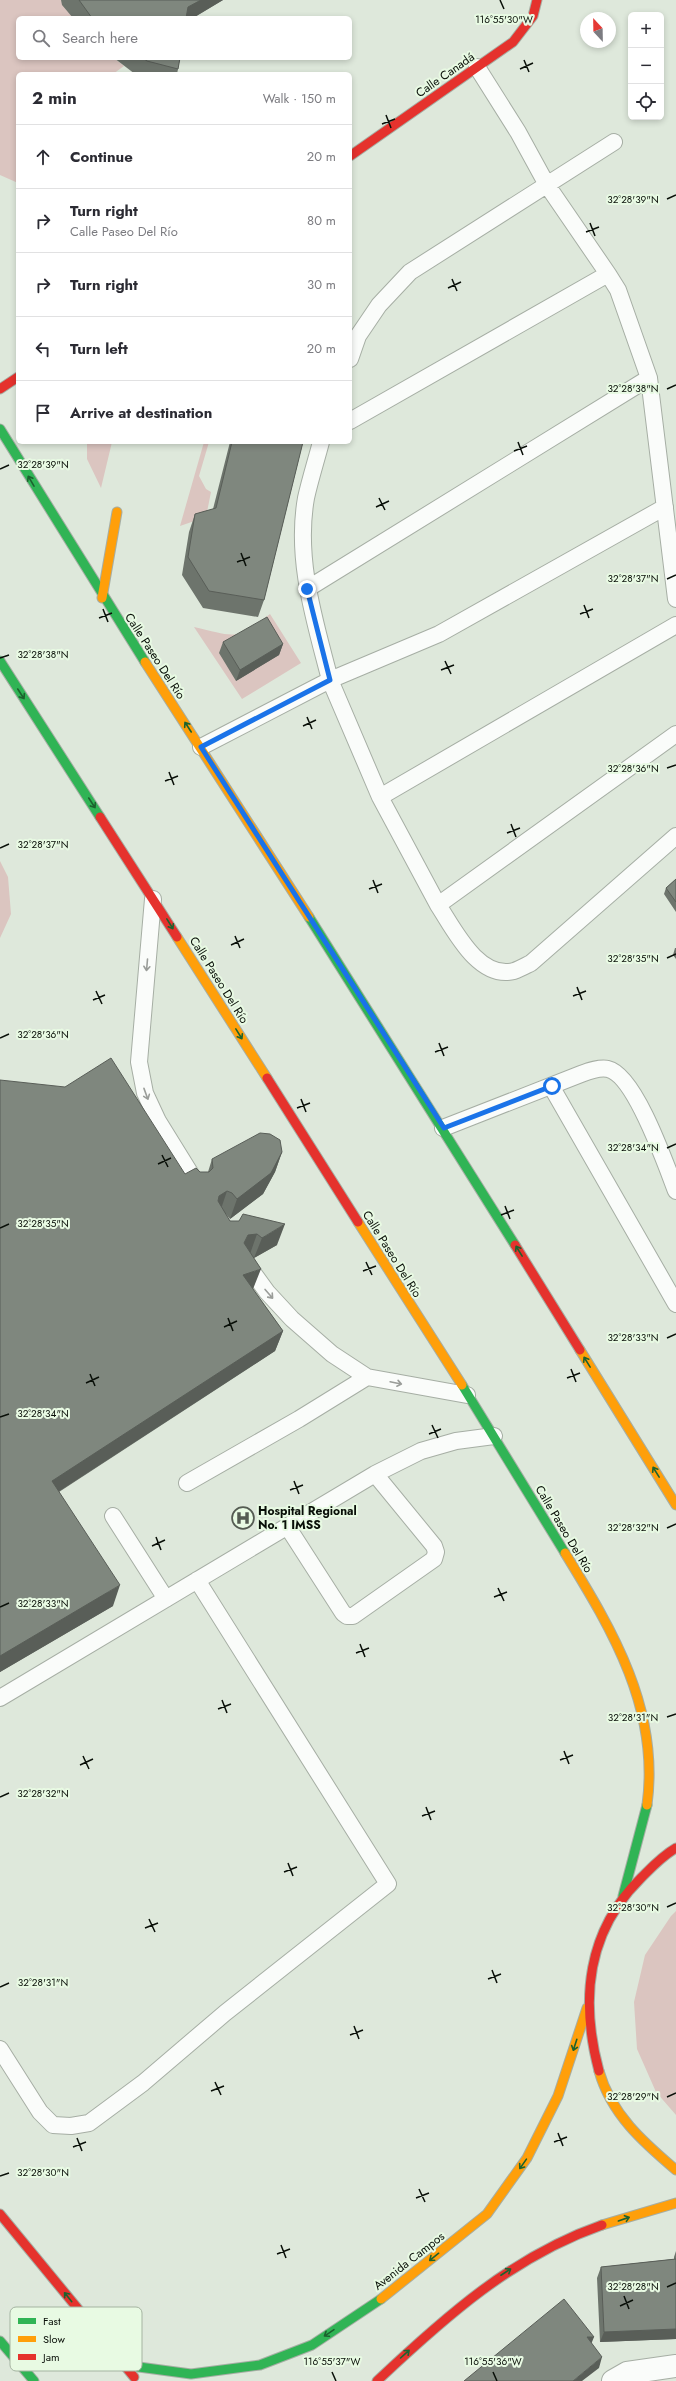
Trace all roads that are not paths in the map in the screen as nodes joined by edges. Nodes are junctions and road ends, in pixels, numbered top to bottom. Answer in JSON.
{"nodes":[{"id":1,"x":537,"y":0,"type":"edge"},
{"id":2,"x":477,"y":67,"type":"junction"},
{"id":3,"x":614,"y":142,"type":"dead end"},
{"id":4,"x":352,"y":155,"type":"edge"},
{"id":5,"x":547,"y":184,"type":"junction"},
{"id":6,"x":608,"y":274,"type":"junction"},
{"id":7,"x":352,"y":353,"type":"edge"},
{"id":8,"x":16,"y":378,"type":"edge"},
{"id":9,"x":649,"y":378,"type":"junction"},
{"id":10,"x":0,"y":389,"type":"edge"},
{"id":11,"x":352,"y":420,"type":"edge"},
{"id":12,"x":0,"y":429,"type":"edge"},
{"id":13,"x":320,"y":444,"type":"edge"},
{"id":14,"x":665,"y":508,"type":"junction"},
{"id":15,"x":117,"y":512,"type":"dead end"},
{"id":16,"x":307,"y":589,"type":"junction"},
{"id":17,"x":102,"y":598,"type":"junction"},
{"id":18,"x":676,"y":600,"type":"edge"},
{"id":19,"x":676,"y":625,"type":"edge"},
{"id":20,"x":0,"y":661,"type":"edge"},
{"id":21,"x":330,"y":680,"type":"junction"},
{"id":22,"x":676,"y":734,"type":"edge"},
{"id":23,"x":201,"y":747,"type":"junction"},
{"id":24,"x":380,"y":797,"type":"junction"},
{"id":25,"x":676,"y":836,"type":"edge"},
{"id":26,"x":153,"y":898,"type":"junction"},
{"id":27,"x":438,"y":905,"type":"junction"},
{"id":28,"x":552,"y":1086,"type":"junction"},
{"id":29,"x":444,"y":1128,"type":"junction"},
{"id":30,"x":197,"y":1184,"type":"edge"},
{"id":31,"x":676,"y":1190,"type":"edge"},
{"id":32,"x":246,"y":1263,"type":"edge"},
{"id":33,"x":676,"y":1304,"type":"edge"},
{"id":34,"x":367,"y":1377,"type":"junction"},
{"id":35,"x":467,"y":1395,"type":"junction"},
{"id":36,"x":494,"y":1436,"type":"junction"},
{"id":37,"x":375,"y":1474,"type":"junction"},
{"id":38,"x":187,"y":1483,"type":"dead end"},
{"id":39,"x":676,"y":1506,"type":"edge"},
{"id":40,"x":113,"y":1516,"type":"dead end"},
{"id":41,"x":287,"y":1526,"type":"junction"},
{"id":42,"x":197,"y":1580,"type":"junction"},
{"id":43,"x":166,"y":1598,"type":"junction"},
{"id":44,"x":0,"y":1698,"type":"edge"},
{"id":45,"x":676,"y":1848,"type":"edge"},
{"id":46,"x":623,"y":1896,"type":"junction"},
{"id":47,"x":587,"y":2008,"type":"junction"},
{"id":48,"x":0,"y":2049,"type":"edge"},
{"id":49,"x":676,"y":2170,"type":"edge"},
{"id":50,"x":676,"y":2203,"type":"edge"},
{"id":51,"x":0,"y":2214,"type":"edge"},
{"id":52,"x":76,"y":2307,"type":"edge"},
{"id":53,"x":0,"y":2341,"type":"edge"},
{"id":54,"x":10,"y":2353,"type":"edge"},
{"id":55,"x":676,"y":2366,"type":"edge"},
{"id":56,"x":142,"y":2367,"type":"edge"},
{"id":57,"x":26,"y":2371,"type":"edge"},
{"id":58,"x":129,"y":2371,"type":"edge"},
{"id":59,"x":676,"y":2375,"type":"edge"},
{"id":60,"x":34,"y":2381,"type":"edge"},
{"id":61,"x":137,"y":2381,"type":"edge"},
{"id":62,"x":377,"y":2381,"type":"edge"},
{"id":63,"x":613,"y":2381,"type":"edge"},
{"id":64,"x":672,"y":2381,"type":"edge"}],
"edges":[{"from":1,"to":2,"type":"main road","name":"Calle Canadá"},
{"from":2,"to":4,"type":"main road","name":"Calle Canadá"},
{"from":2,"to":5,"type":"lane"},
{"from":3,"to":5,"type":"lane"},
{"from":5,"to":6,"type":"lane"},
{"from":5,"to":7,"type":"lane"},
{"from":6,"to":9,"type":"lane"},
{"from":6,"to":11,"type":"lane"},
{"from":8,"to":10,"type":"main road"},
{"from":9,"to":14,"type":"lane"},
{"from":9,"to":16,"type":"lane"},
{"from":17,"to":12,"type":"main road","name":"Calle Paseo Del Río","one_way":true},
{"from":13,"to":16,"type":"lane"},
{"from":14,"to":18,"type":"lane"},
{"from":14,"to":21,"type":"lane"},
{"from":15,"to":17,"type":"main road"},
{"from":16,"to":21,"type":"lane"},
{"from":23,"to":17,"type":"main road","name":"Calle Paseo Del Río","one_way":true},
{"from":19,"to":24,"type":"lane"},
{"from":20,"to":26,"type":"main road","name":"Calle Paseo Del Río","one_way":true},
{"from":21,"to":23,"type":"lane"},
{"from":21,"to":24,"type":"lane"},
{"from":22,"to":27,"type":"lane"},
{"from":23,"to":29,"type":"main road","name":"Calle Paseo Del Río"},
{"from":24,"to":27,"type":"lane"},
{"from":25,"to":27,"type":"lane"},
{"from":26,"to":30,"type":"lane","one_way":true},
{"from":26,"to":35,"type":"main road","name":"Calle Paseo Del Río","one_way":true},
{"from":28,"to":29,"type":"lane"},
{"from":28,"to":31,"type":"lane"},
{"from":28,"to":33,"type":"lane"},
{"from":39,"to":29,"type":"main road","name":"Calle Paseo Del Río","one_way":true},
{"from":32,"to":34,"type":"lane","one_way":true},
{"from":34,"to":35,"type":"lane","one_way":true},
{"from":34,"to":38,"type":"lane"},
{"from":35,"to":36,"type":"main road","name":"Calle Paseo Del Río"},
{"from":36,"to":37,"type":"lane"},
{"from":36,"to":46,"type":"main road","name":"Calle Paseo Del Río"},
{"from":37,"to":41,"type":"lane"},
{"from":37,"to":41,"type":"lane"},
{"from":40,"to":43,"type":"lane"},
{"from":41,"to":42,"type":"lane"},
{"from":42,"to":43,"type":"lane"},
{"from":42,"to":48,"type":"lane"},
{"from":43,"to":44,"type":"lane"},
{"from":45,"to":46,"type":"main road"},
{"from":46,"to":47,"type":"main road"},
{"from":47,"to":49,"type":"main road"},
{"from":47,"to":56,"type":"main road","name":"Avenida Campos","one_way":true},
{"from":62,"to":50,"type":"main road","one_way":true},
{"from":52,"to":51,"type":"main road","one_way":true},
{"from":53,"to":54,"type":"main road"},
{"from":55,"to":63,"type":"street"},
{"from":57,"to":60,"type":"main road"},
{"from":58,"to":61,"type":"main road"},
{"from":59,"to":64,"type":"street"}]}
